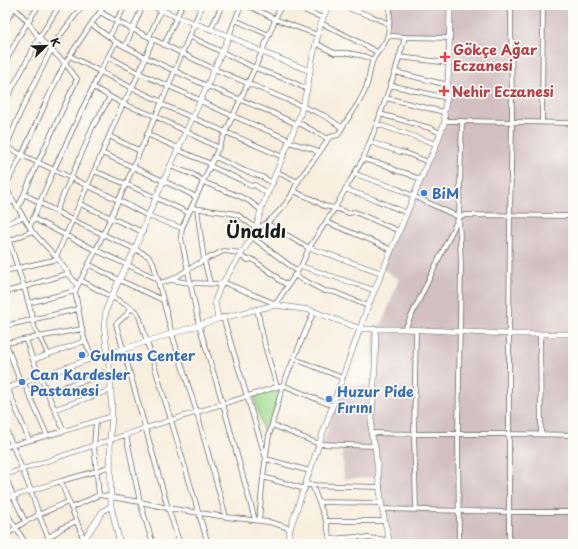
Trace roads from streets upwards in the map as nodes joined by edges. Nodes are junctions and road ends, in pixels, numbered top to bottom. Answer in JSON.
{"nodes":[{"id":1,"x":39,"y":5,"type":"edge"},
{"id":2,"x":60,"y":5,"type":"edge"},
{"id":3,"x":82,"y":5,"type":"edge"},
{"id":4,"x":105,"y":5,"type":"edge"},
{"id":5,"x":126,"y":5,"type":"edge"},
{"id":6,"x":143,"y":5,"type":"edge"},
{"id":7,"x":150,"y":5,"type":"edge"},
{"id":8,"x":182,"y":5,"type":"edge"},
{"id":9,"x":202,"y":5,"type":"edge"},
{"id":10,"x":222,"y":5,"type":"edge"},
{"id":11,"x":241,"y":5,"type":"edge"},
{"id":12,"x":247,"y":5,"type":"edge"},
{"id":13,"x":281,"y":5,"type":"edge"},
{"id":14,"x":291,"y":5,"type":"edge"},
{"id":15,"x":328,"y":5,"type":"edge"},
{"id":16,"x":339,"y":5,"type":"edge"},
{"id":17,"x":390,"y":5,"type":"edge"},
{"id":18,"x":450,"y":5,"type":"edge"},
{"id":19,"x":512,"y":5,"type":"edge"},
{"id":20,"x":543,"y":5,"type":"edge"},
{"id":21,"x":13,"y":6,"type":"edge"},
{"id":22,"x":161,"y":10,"type":"junction"},
{"id":23,"x":100,"y":12,"type":"junction"},
{"id":24,"x":177,"y":17,"type":"junction"},
{"id":25,"x":275,"y":19,"type":"junction"},
{"id":26,"x":235,"y":20,"type":"junction"},
{"id":27,"x":117,"y":21,"type":"junction"},
{"id":28,"x":322,"y":21,"type":"junction"},
{"id":29,"x":28,"y":22,"type":"junction"},
{"id":30,"x":5,"y":23,"type":"edge"},
{"id":31,"x":194,"y":23,"type":"junction"},
{"id":32,"x":91,"y":24,"type":"junction"},
{"id":33,"x":389,"y":24,"type":"junction"},
{"id":34,"x":133,"y":29,"type":"junction"},
{"id":35,"x":211,"y":29,"type":"junction"},
{"id":36,"x":269,"y":35,"type":"junction"},
{"id":37,"x":318,"y":35,"type":"junction"},
{"id":38,"x":189,"y":36,"type":"junction"},
{"id":39,"x":229,"y":36,"type":"junction"},
{"id":40,"x":109,"y":37,"type":"junction"},
{"id":41,"x":388,"y":37,"type":"junction"},
{"id":42,"x":405,"y":37,"type":"junction"},
{"id":43,"x":39,"y":38,"type":"junction"},
{"id":44,"x":151,"y":38,"type":"junction"},
{"id":45,"x":450,"y":38,"type":"junction"},
{"id":46,"x":116,"y":42,"type":"junction"},
{"id":47,"x":316,"y":43,"type":"junction"},
{"id":48,"x":164,"y":45,"type":"junction"},
{"id":49,"x":125,"y":47,"type":"junction"},
{"id":50,"x":51,"y":49,"type":"junction"},
{"id":51,"x":222,"y":52,"type":"junction"},
{"id":52,"x":262,"y":52,"type":"junction"},
{"id":53,"x":377,"y":52,"type":"junction"},
{"id":54,"x":182,"y":54,"type":"junction"},
{"id":55,"x":70,"y":56,"type":"junction"},
{"id":56,"x":145,"y":56,"type":"junction"},
{"id":57,"x":109,"y":57,"type":"junction"},
{"id":58,"x":399,"y":57,"type":"junction"},
{"id":59,"x":373,"y":60,"type":"junction"},
{"id":60,"x":5,"y":63,"type":"edge"},
{"id":61,"x":65,"y":63,"type":"junction"},
{"id":62,"x":449,"y":63,"type":"junction"},
{"id":63,"x":255,"y":68,"type":"junction"},
{"id":64,"x":214,"y":69,"type":"junction"},
{"id":65,"x":175,"y":71,"type":"junction"},
{"id":66,"x":310,"y":71,"type":"junction"},
{"id":67,"x":100,"y":72,"type":"junction"},
{"id":68,"x":395,"y":72,"type":"junction"},
{"id":69,"x":139,"y":73,"type":"junction"},
{"id":70,"x":248,"y":84,"type":"junction"},
{"id":71,"x":390,"y":85,"type":"junction"},
{"id":72,"x":169,"y":86,"type":"junction"},
{"id":73,"x":207,"y":86,"type":"junction"},
{"id":74,"x":448,"y":86,"type":"junction"},
{"id":75,"x":93,"y":87,"type":"junction"},
{"id":76,"x":132,"y":88,"type":"junction"},
{"id":77,"x":307,"y":89,"type":"junction"},
{"id":78,"x":110,"y":97,"type":"junction"},
{"id":79,"x":386,"y":98,"type":"junction"},
{"id":80,"x":446,"y":98,"type":"junction"},
{"id":81,"x":241,"y":99,"type":"junction"},
{"id":82,"x":200,"y":100,"type":"junction"},
{"id":83,"x":5,"y":102,"type":"edge"},
{"id":84,"x":162,"y":103,"type":"junction"},
{"id":85,"x":123,"y":104,"type":"junction"},
{"id":86,"x":302,"y":107,"type":"junction"},
{"id":87,"x":444,"y":112,"type":"junction"},
{"id":88,"x":380,"y":114,"type":"junction"},
{"id":89,"x":155,"y":116,"type":"junction"},
{"id":90,"x":233,"y":116,"type":"junction"},
{"id":91,"x":193,"y":117,"type":"junction"},
{"id":92,"x":462,"y":121,"type":"junction"},
{"id":93,"x":445,"y":122,"type":"junction"},
{"id":94,"x":512,"y":122,"type":"junction"},
{"id":95,"x":542,"y":122,"type":"junction"},
{"id":96,"x":573,"y":123,"type":"edge"},
{"id":97,"x":296,"y":124,"type":"junction"},
{"id":98,"x":377,"y":124,"type":"junction"},
{"id":99,"x":342,"y":127,"type":"junction"},
{"id":100,"x":186,"y":132,"type":"junction"},
{"id":101,"x":226,"y":132,"type":"junction"},
{"id":102,"x":440,"y":133,"type":"junction"},
{"id":103,"x":147,"y":134,"type":"junction"},
{"id":104,"x":109,"y":136,"type":"junction"},
{"id":105,"x":328,"y":139,"type":"junction"},
{"id":106,"x":290,"y":141,"type":"junction"},
{"id":107,"x":370,"y":142,"type":"junction"},
{"id":108,"x":436,"y":144,"type":"junction"},
{"id":109,"x":6,"y":147,"type":"edge"},
{"id":110,"x":219,"y":148,"type":"junction"},
{"id":111,"x":178,"y":149,"type":"junction"},
{"id":112,"x":140,"y":151,"type":"junction"},
{"id":113,"x":102,"y":153,"type":"junction"},
{"id":114,"x":319,"y":153,"type":"junction"},
{"id":115,"x":22,"y":155,"type":"junction"},
{"id":116,"x":214,"y":157,"type":"junction"},
{"id":117,"x":283,"y":157,"type":"junction"},
{"id":118,"x":363,"y":159,"type":"junction"},
{"id":119,"x":38,"y":162,"type":"junction"},
{"id":120,"x":428,"y":162,"type":"junction"},
{"id":121,"x":211,"y":165,"type":"junction"},
{"id":122,"x":170,"y":166,"type":"junction"},
{"id":123,"x":133,"y":168,"type":"junction"},
{"id":124,"x":54,"y":170,"type":"junction"},
{"id":125,"x":94,"y":171,"type":"junction"},
{"id":126,"x":277,"y":172,"type":"junction"},
{"id":127,"x":355,"y":174,"type":"junction"},
{"id":128,"x":70,"y":178,"type":"junction"},
{"id":129,"x":421,"y":180,"type":"junction"},
{"id":130,"x":163,"y":182,"type":"junction"},
{"id":131,"x":203,"y":182,"type":"junction"},
{"id":132,"x":298,"y":182,"type":"junction"},
{"id":133,"x":273,"y":183,"type":"junction"},
{"id":134,"x":126,"y":184,"type":"junction"},
{"id":135,"x":88,"y":186,"type":"junction"},
{"id":136,"x":5,"y":187,"type":"edge"},
{"id":137,"x":345,"y":189,"type":"junction"},
{"id":138,"x":294,"y":191,"type":"junction"},
{"id":139,"x":24,"y":194,"type":"junction"},
{"id":140,"x":268,"y":194,"type":"junction"},
{"id":141,"x":196,"y":197,"type":"junction"},
{"id":142,"x":414,"y":197,"type":"junction"},
{"id":143,"x":156,"y":199,"type":"junction"},
{"id":144,"x":118,"y":200,"type":"junction"},
{"id":145,"x":14,"y":201,"type":"junction"},
{"id":146,"x":40,"y":203,"type":"junction"},
{"id":147,"x":80,"y":204,"type":"junction"},
{"id":148,"x":5,"y":205,"type":"edge"},
{"id":149,"x":18,"y":208,"type":"junction"},
{"id":150,"x":192,"y":208,"type":"junction"},
{"id":151,"x":335,"y":208,"type":"junction"},
{"id":152,"x":197,"y":209,"type":"junction"},
{"id":153,"x":261,"y":210,"type":"junction"},
{"id":154,"x":56,"y":211,"type":"junction"},
{"id":155,"x":189,"y":213,"type":"junction"},
{"id":156,"x":407,"y":213,"type":"junction"},
{"id":157,"x":510,"y":215,"type":"junction"},
{"id":158,"x":148,"y":216,"type":"junction"},
{"id":159,"x":573,"y":216,"type":"edge"},
{"id":160,"x":24,"y":217,"type":"junction"},
{"id":161,"x":111,"y":217,"type":"junction"},
{"id":162,"x":459,"y":217,"type":"junction"},
{"id":163,"x":33,"y":218,"type":"junction"},
{"id":164,"x":72,"y":220,"type":"junction"},
{"id":165,"x":326,"y":222,"type":"junction"},
{"id":166,"x":5,"y":224,"type":"edge"},
{"id":167,"x":266,"y":224,"type":"junction"},
{"id":168,"x":31,"y":228,"type":"junction"},
{"id":169,"x":182,"y":228,"type":"junction"},
{"id":170,"x":256,"y":228,"type":"junction"},
{"id":171,"x":399,"y":231,"type":"junction"},
{"id":172,"x":142,"y":232,"type":"junction"},
{"id":173,"x":103,"y":234,"type":"junction"},
{"id":174,"x":65,"y":236,"type":"junction"},
{"id":175,"x":252,"y":237,"type":"junction"},
{"id":176,"x":7,"y":242,"type":"edge"},
{"id":177,"x":309,"y":248,"type":"junction"},
{"id":178,"x":135,"y":249,"type":"junction"},
{"id":179,"x":96,"y":250,"type":"junction"},
{"id":180,"x":391,"y":250,"type":"junction"},
{"id":181,"x":241,"y":255,"type":"junction"},
{"id":182,"x":57,"y":258,"type":"junction"},
{"id":183,"x":204,"y":260,"type":"junction"},
{"id":184,"x":88,"y":264,"type":"junction"},
{"id":185,"x":127,"y":265,"type":"junction"},
{"id":186,"x":301,"y":266,"type":"junction"},
{"id":187,"x":17,"y":269,"type":"junction"},
{"id":188,"x":187,"y":270,"type":"junction"},
{"id":189,"x":5,"y":271,"type":"edge"},
{"id":190,"x":297,"y":271,"type":"junction"},
{"id":191,"x":69,"y":273,"type":"junction"},
{"id":192,"x":382,"y":273,"type":"junction"},
{"id":193,"x":294,"y":276,"type":"junction"},
{"id":194,"x":80,"y":280,"type":"junction"},
{"id":195,"x":119,"y":280,"type":"junction"},
{"id":196,"x":171,"y":280,"type":"junction"},
{"id":197,"x":159,"y":281,"type":"junction"},
{"id":198,"x":190,"y":283,"type":"junction"},
{"id":199,"x":210,"y":283,"type":"junction"},
{"id":200,"x":222,"y":283,"type":"junction"},
{"id":201,"x":77,"y":285,"type":"junction"},
{"id":202,"x":288,"y":285,"type":"junction"},
{"id":203,"x":24,"y":287,"type":"junction"},
{"id":204,"x":374,"y":290,"type":"junction"},
{"id":205,"x":74,"y":291,"type":"junction"},
{"id":206,"x":5,"y":292,"type":"edge"},
{"id":207,"x":112,"y":297,"type":"junction"},
{"id":208,"x":163,"y":300,"type":"junction"},
{"id":209,"x":29,"y":303,"type":"junction"},
{"id":210,"x":275,"y":304,"type":"junction"},
{"id":211,"x":368,"y":306,"type":"junction"},
{"id":212,"x":131,"y":308,"type":"junction"},
{"id":213,"x":78,"y":309,"type":"junction"},
{"id":214,"x":257,"y":309,"type":"junction"},
{"id":215,"x":314,"y":311,"type":"junction"},
{"id":216,"x":221,"y":318,"type":"junction"},
{"id":217,"x":33,"y":320,"type":"junction"},
{"id":218,"x":199,"y":325,"type":"junction"},
{"id":219,"x":5,"y":326,"type":"edge"},
{"id":220,"x":82,"y":329,"type":"junction"},
{"id":221,"x":361,"y":329,"type":"junction"},
{"id":222,"x":405,"y":329,"type":"junction"},
{"id":223,"x":376,"y":330,"type":"junction"},
{"id":224,"x":416,"y":330,"type":"junction"},
{"id":225,"x":460,"y":332,"type":"junction"},
{"id":226,"x":172,"y":334,"type":"junction"},
{"id":227,"x":509,"y":334,"type":"junction"},
{"id":228,"x":573,"y":334,"type":"edge"},
{"id":229,"x":540,"y":335,"type":"junction"},
{"id":230,"x":40,"y":337,"type":"junction"},
{"id":231,"x":5,"y":340,"type":"edge"},
{"id":232,"x":26,"y":340,"type":"junction"},
{"id":233,"x":85,"y":341,"type":"junction"},
{"id":234,"x":147,"y":342,"type":"junction"},
{"id":235,"x":124,"y":349,"type":"junction"},
{"id":236,"x":48,"y":354,"type":"junction"},
{"id":237,"x":108,"y":354,"type":"junction"},
{"id":238,"x":93,"y":358,"type":"junction"},
{"id":239,"x":295,"y":359,"type":"junction"},
{"id":240,"x":33,"y":360,"type":"junction"},
{"id":241,"x":110,"y":373,"type":"junction"},
{"id":242,"x":40,"y":377,"type":"junction"},
{"id":243,"x":343,"y":378,"type":"junction"},
{"id":244,"x":5,"y":382,"type":"edge"},
{"id":245,"x":22,"y":383,"type":"junction"},
{"id":246,"x":283,"y":385,"type":"junction"},
{"id":247,"x":277,"y":387,"type":"junction"},
{"id":248,"x":6,"y":388,"type":"edge"},
{"id":249,"x":111,"y":390,"type":"junction"},
{"id":250,"x":48,"y":394,"type":"junction"},
{"id":251,"x":247,"y":396,"type":"junction"},
{"id":252,"x":223,"y":404,"type":"junction"},
{"id":253,"x":333,"y":406,"type":"junction"},
{"id":254,"x":55,"y":409,"type":"junction"},
{"id":255,"x":197,"y":413,"type":"junction"},
{"id":256,"x":112,"y":416,"type":"junction"},
{"id":257,"x":96,"y":420,"type":"junction"},
{"id":258,"x":172,"y":420,"type":"junction"},
{"id":259,"x":272,"y":425,"type":"junction"},
{"id":260,"x":5,"y":427,"type":"edge"},
{"id":261,"x":146,"y":428,"type":"junction"},
{"id":262,"x":64,"y":431,"type":"junction"},
{"id":263,"x":371,"y":433,"type":"junction"},
{"id":264,"x":509,"y":433,"type":"junction"},
{"id":265,"x":414,"y":434,"type":"junction"},
{"id":266,"x":458,"y":434,"type":"junction"},
{"id":267,"x":541,"y":434,"type":"junction"},
{"id":268,"x":46,"y":435,"type":"junction"},
{"id":269,"x":126,"y":435,"type":"junction"},
{"id":270,"x":573,"y":435,"type":"edge"},
{"id":271,"x":260,"y":438,"type":"junction"},
{"id":272,"x":29,"y":440,"type":"junction"},
{"id":273,"x":110,"y":440,"type":"junction"},
{"id":274,"x":319,"y":444,"type":"junction"},
{"id":275,"x":12,"y":445,"type":"junction"},
{"id":276,"x":267,"y":445,"type":"junction"},
{"id":277,"x":94,"y":446,"type":"junction"},
{"id":278,"x":375,"y":446,"type":"junction"},
{"id":279,"x":5,"y":447,"type":"edge"},
{"id":280,"x":266,"y":459,"type":"junction"},
{"id":281,"x":110,"y":466,"type":"junction"},
{"id":282,"x":22,"y":469,"type":"junction"},
{"id":283,"x":97,"y":471,"type":"junction"},
{"id":284,"x":310,"y":471,"type":"junction"},
{"id":285,"x":5,"y":475,"type":"edge"},
{"id":286,"x":263,"y":477,"type":"junction"},
{"id":287,"x":61,"y":480,"type":"junction"},
{"id":288,"x":312,"y":485,"type":"junction"},
{"id":289,"x":305,"y":487,"type":"junction"},
{"id":290,"x":380,"y":487,"type":"junction"},
{"id":291,"x":31,"y":491,"type":"junction"},
{"id":292,"x":99,"y":495,"type":"junction"},
{"id":293,"x":13,"y":496,"type":"junction"},
{"id":294,"x":111,"y":497,"type":"junction"},
{"id":295,"x":5,"y":498,"type":"edge"},
{"id":296,"x":68,"y":502,"type":"junction"},
{"id":297,"x":140,"y":502,"type":"junction"},
{"id":298,"x":319,"y":502,"type":"junction"},
{"id":299,"x":382,"y":503,"type":"junction"},
{"id":300,"x":111,"y":506,"type":"junction"},
{"id":301,"x":71,"y":508,"type":"junction"},
{"id":302,"x":168,"y":508,"type":"junction"},
{"id":303,"x":382,"y":509,"type":"junction"},
{"id":304,"x":416,"y":510,"type":"junction"},
{"id":305,"x":459,"y":511,"type":"junction"},
{"id":306,"x":198,"y":512,"type":"junction"},
{"id":307,"x":510,"y":512,"type":"junction"},
{"id":308,"x":573,"y":512,"type":"edge"},
{"id":309,"x":38,"y":515,"type":"junction"},
{"id":310,"x":5,"y":516,"type":"edge"},
{"id":311,"x":226,"y":517,"type":"junction"},
{"id":312,"x":257,"y":520,"type":"junction"},
{"id":313,"x":26,"y":521,"type":"junction"},
{"id":314,"x":77,"y":521,"type":"junction"},
{"id":315,"x":326,"y":521,"type":"junction"},
{"id":316,"x":385,"y":521,"type":"junction"},
{"id":317,"x":16,"y":527,"type":"junction"},
{"id":318,"x":290,"y":529,"type":"junction"},
{"id":319,"x":5,"y":537,"type":"edge"},
{"id":320,"x":48,"y":538,"type":"junction"},
{"id":321,"x":330,"y":539,"type":"junction"},
{"id":322,"x":389,"y":542,"type":"edge"},
{"id":323,"x":83,"y":543,"type":"edge"},
{"id":324,"x":26,"y":544,"type":"edge"},
{"id":325,"x":51,"y":544,"type":"edge"},
{"id":326,"x":120,"y":544,"type":"edge"},
{"id":327,"x":153,"y":544,"type":"edge"},
{"id":328,"x":180,"y":544,"type":"edge"},
{"id":329,"x":208,"y":544,"type":"edge"},
{"id":330,"x":287,"y":544,"type":"edge"},
{"id":331,"x":331,"y":544,"type":"edge"},
{"id":332,"x":459,"y":544,"type":"edge"},
{"id":333,"x":509,"y":544,"type":"edge"}],
"edges":[{"from":1,"to":29,"type":"street"},
{"from":2,"to":43,"type":"street"},
{"from":3,"to":50,"type":"street"},
{"from":4,"to":23,"type":"street"},
{"from":5,"to":27,"type":"street"},
{"from":6,"to":34,"type":"street"},
{"from":7,"to":22,"type":"street"},
{"from":8,"to":24,"type":"street"},
{"from":9,"to":31,"type":"street"},
{"from":10,"to":35,"type":"street"},
{"from":11,"to":26,"type":"street"},
{"from":12,"to":25,"type":"street"},
{"from":13,"to":25,"type":"street"},
{"from":14,"to":28,"type":"street"},
{"from":15,"to":28,"type":"street"},
{"from":16,"to":33,"type":"street"},
{"from":17,"to":33,"type":"street"},
{"from":18,"to":45,"type":"street"},
{"from":19,"to":94,"type":"street"},
{"from":20,"to":95,"type":"street"},
{"from":21,"to":29,"type":"street"},
{"from":21,"to":30,"type":"street"},
{"from":22,"to":24,"type":"street"},
{"from":22,"to":44,"type":"street"},
{"from":23,"to":27,"type":"street"},
{"from":23,"to":32,"type":"street"},
{"from":24,"to":31,"type":"street"},
{"from":24,"to":48,"type":"street"},
{"from":25,"to":36,"type":"street"},
{"from":25,"to":37,"type":"street"},
{"from":26,"to":36,"type":"street"},
{"from":26,"to":39,"type":"street"},
{"from":27,"to":34,"type":"street"},
{"from":27,"to":40,"type":"street"},
{"from":28,"to":37,"type":"street"},
{"from":28,"to":53,"type":"street"},
{"from":29,"to":43,"type":"street"},
{"from":29,"to":60,"type":"street"},
{"from":31,"to":35,"type":"street"},
{"from":31,"to":38,"type":"street"},
{"from":32,"to":40,"type":"street"},
{"from":32,"to":55,"type":"street"},
{"from":33,"to":41,"type":"street"},
{"from":34,"to":44,"type":"street"},
{"from":34,"to":49,"type":"street"},
{"from":35,"to":39,"type":"street"},
{"from":36,"to":52,"type":"street"},
{"from":37,"to":47,"type":"street"},
{"from":38,"to":51,"type":"street"},
{"from":38,"to":54,"type":"street"},
{"from":39,"to":51,"type":"street"},
{"from":39,"to":52,"type":"street"},
{"from":40,"to":46,"type":"street"},
{"from":41,"to":42,"type":"street"},
{"from":41,"to":53,"type":"street"},
{"from":42,"to":45,"type":"street"},
{"from":42,"to":58,"type":"street"},
{"from":43,"to":50,"type":"street"},
{"from":43,"to":83,"type":"street"},
{"from":44,"to":48,"type":"street"},
{"from":44,"to":56,"type":"street"},
{"from":45,"to":62,"type":"street"},
{"from":46,"to":49,"type":"street"},
{"from":46,"to":57,"type":"street"},
{"from":47,"to":59,"type":"street"},
{"from":47,"to":66,"type":"street"},
{"from":48,"to":54,"type":"street"},
{"from":49,"to":56,"type":"street"},
{"from":50,"to":61,"type":"street"},
{"from":50,"to":109,"type":"street"},
{"from":51,"to":63,"type":"street"},
{"from":51,"to":64,"type":"street"},
{"from":52,"to":63,"type":"street"},
{"from":52,"to":66,"type":"street"},
{"from":53,"to":59,"type":"street"},
{"from":54,"to":64,"type":"street"},
{"from":54,"to":65,"type":"street"},
{"from":55,"to":61,"type":"street"},
{"from":55,"to":67,"type":"street"},
{"from":56,"to":65,"type":"street"},
{"from":56,"to":69,"type":"street"},
{"from":57,"to":67,"type":"street"},
{"from":57,"to":69,"type":"street"},
{"from":58,"to":62,"type":"street"},
{"from":58,"to":68,"type":"street"},
{"from":59,"to":99,"type":"street"},
{"from":61,"to":115,"type":"street"},
{"from":61,"to":119,"type":"street"},
{"from":62,"to":74,"type":"street"},
{"from":63,"to":70,"type":"street"},
{"from":63,"to":77,"type":"street"},
{"from":64,"to":70,"type":"street"},
{"from":64,"to":73,"type":"street"},
{"from":65,"to":72,"type":"street"},
{"from":65,"to":73,"type":"street"},
{"from":66,"to":77,"type":"street"},
{"from":67,"to":75,"type":"street"},
{"from":67,"to":76,"type":"street"},
{"from":68,"to":71,"type":"street"},
{"from":68,"to":74,"type":"street"},
{"from":69,"to":72,"type":"street"},
{"from":69,"to":76,"type":"street"},
{"from":70,"to":81,"type":"street"},
{"from":70,"to":86,"type":"street"},
{"from":71,"to":79,"type":"street"},
{"from":71,"to":80,"type":"street"},
{"from":72,"to":82,"type":"street"},
{"from":72,"to":84,"type":"street"},
{"from":73,"to":81,"type":"street"},
{"from":73,"to":82,"type":"street"},
{"from":74,"to":80,"type":"street"},
{"from":75,"to":78,"type":"street"},
{"from":75,"to":124,"type":"street"},
{"from":76,"to":84,"type":"street"},
{"from":76,"to":85,"type":"street"},
{"from":77,"to":86,"type":"street"},
{"from":78,"to":85,"type":"street"},
{"from":78,"to":128,"type":"street"},
{"from":79,"to":87,"type":"street"},
{"from":79,"to":88,"type":"street"},
{"from":80,"to":87,"type":"street"},
{"from":81,"to":90,"type":"street"},
{"from":81,"to":97,"type":"street"},
{"from":82,"to":90,"type":"street"},
{"from":82,"to":91,"type":"street"},
{"from":84,"to":89,"type":"street"},
{"from":84,"to":91,"type":"street"},
{"from":85,"to":89,"type":"street"},
{"from":85,"to":104,"type":"street"},
{"from":86,"to":97,"type":"street"},
{"from":86,"to":99,"type":"street"},
{"from":87,"to":93,"type":"street"},
{"from":88,"to":98,"type":"street"},
{"from":88,"to":102,"type":"street"},
{"from":89,"to":100,"type":"street"},
{"from":89,"to":103,"type":"street"},
{"from":90,"to":101,"type":"street"},
{"from":90,"to":106,"type":"street"},
{"from":91,"to":100,"type":"street"},
{"from":91,"to":101,"type":"street"},
{"from":92,"to":93,"type":"street"},
{"from":92,"to":94,"type":"street"},
{"from":92,"to":162,"type":"street"},
{"from":93,"to":102,"type":"street"},
{"from":94,"to":95,"type":"street"},
{"from":94,"to":157,"type":"street"},
{"from":95,"to":96,"type":"street"},
{"from":97,"to":105,"type":"street"},
{"from":97,"to":106,"type":"street"},
{"from":98,"to":107,"type":"street"},
{"from":98,"to":108,"type":"street"},
{"from":99,"to":105,"type":"street"},
{"from":100,"to":110,"type":"street"},
{"from":100,"to":111,"type":"street"},
{"from":101,"to":110,"type":"street"},
{"from":101,"to":117,"type":"street"},
{"from":102,"to":108,"type":"street"},
{"from":103,"to":111,"type":"street"},
{"from":103,"to":112,"type":"street"},
{"from":104,"to":112,"type":"street"},
{"from":104,"to":113,"type":"street"},
{"from":105,"to":114,"type":"street"},
{"from":106,"to":114,"type":"street"},
{"from":106,"to":117,"type":"street"},
{"from":107,"to":118,"type":"street"},
{"from":107,"to":120,"type":"street"},
{"from":108,"to":120,"type":"street"},
{"from":109,"to":115,"type":"street"},
{"from":110,"to":116,"type":"street"},
{"from":111,"to":121,"type":"street"},
{"from":111,"to":122,"type":"street"},
{"from":112,"to":123,"type":"street"},
{"from":113,"to":123,"type":"street"},
{"from":113,"to":125,"type":"street"},
{"from":114,"to":132,"type":"street"},
{"from":115,"to":119,"type":"street"},
{"from":115,"to":136,"type":"street"},
{"from":116,"to":121,"type":"street"},
{"from":116,"to":133,"type":"street"},
{"from":117,"to":126,"type":"street"},
{"from":118,"to":127,"type":"street"},
{"from":118,"to":129,"type":"street"},
{"from":119,"to":124,"type":"street"},
{"from":119,"to":139,"type":"street"},
{"from":120,"to":129,"type":"street"},
{"from":121,"to":131,"type":"street"},
{"from":121,"to":140,"type":"street"},
{"from":122,"to":130,"type":"street"},
{"from":122,"to":131,"type":"street"},
{"from":123,"to":130,"type":"street"},
{"from":123,"to":134,"type":"street"},
{"from":124,"to":128,"type":"street"},
{"from":124,"to":146,"type":"street"},
{"from":125,"to":134,"type":"street"},
{"from":125,"to":135,"type":"street"},
{"from":126,"to":132,"type":"street"},
{"from":126,"to":133,"type":"street"},
{"from":127,"to":137,"type":"street"},
{"from":127,"to":142,"type":"street"},
{"from":128,"to":135,"type":"street"},
{"from":128,"to":154,"type":"street"},
{"from":129,"to":142,"type":"street"},
{"from":130,"to":141,"type":"street"},
{"from":130,"to":143,"type":"street"},
{"from":131,"to":141,"type":"street"},
{"from":131,"to":153,"type":"street"},
{"from":132,"to":138,"type":"street"},
{"from":133,"to":140,"type":"street"},
{"from":134,"to":143,"type":"street"},
{"from":134,"to":144,"type":"street"},
{"from":135,"to":144,"type":"street"},
{"from":135,"to":147,"type":"street"},
{"from":136,"to":145,"type":"street"},
{"from":137,"to":151,"type":"street"},
{"from":137,"to":156,"type":"street"},
{"from":138,"to":151,"type":"street"},
{"from":138,"to":167,"type":"street"},
{"from":139,"to":146,"type":"street"},
{"from":139,"to":149,"type":"street"},
{"from":140,"to":153,"type":"street"},
{"from":141,"to":150,"type":"street"},
{"from":142,"to":156,"type":"street"},
{"from":142,"to":162,"type":"street"},
{"from":143,"to":155,"type":"street"},
{"from":143,"to":158,"type":"street"},
{"from":144,"to":158,"type":"street"},
{"from":144,"to":161,"type":"street"},
{"from":145,"to":148,"type":"street"},
{"from":145,"to":149,"type":"street"},
{"from":146,"to":154,"type":"street"},
{"from":146,"to":163,"type":"street"},
{"from":147,"to":161,"type":"street"},
{"from":147,"to":164,"type":"street"},
{"from":149,"to":160,"type":"street"},
{"from":150,"to":152,"type":"street"},
{"from":150,"to":155,"type":"street"},
{"from":151,"to":165,"type":"street"},
{"from":151,"to":171,"type":"street"},
{"from":152,"to":170,"type":"street"},
{"from":152,"to":183,"type":"street"},
{"from":153,"to":170,"type":"street"},
{"from":154,"to":164,"type":"street"},
{"from":155,"to":169,"type":"street"},
{"from":156,"to":171,"type":"street"},
{"from":157,"to":159,"type":"street"},
{"from":157,"to":162,"type":"street"},
{"from":157,"to":227,"type":"street"},
{"from":158,"to":169,"type":"street"},
{"from":158,"to":172,"type":"street"},
{"from":160,"to":166,"type":"street"},
{"from":160,"to":168,"type":"street"},
{"from":161,"to":172,"type":"street"},
{"from":161,"to":173,"type":"street"},
{"from":162,"to":222,"type":"street"},
{"from":162,"to":225,"type":"street"},
{"from":163,"to":168,"type":"street"},
{"from":163,"to":174,"type":"street"},
{"from":164,"to":173,"type":"street"},
{"from":164,"to":174,"type":"street"},
{"from":165,"to":177,"type":"street"},
{"from":165,"to":180,"type":"street"},
{"from":167,"to":170,"type":"street"},
{"from":167,"to":177,"type":"street"},
{"from":168,"to":176,"type":"street"},
{"from":168,"to":182,"type":"street"},
{"from":169,"to":188,"type":"street"},
{"from":170,"to":175,"type":"street"},
{"from":171,"to":180,"type":"street"},
{"from":172,"to":178,"type":"street"},
{"from":173,"to":178,"type":"street"},
{"from":173,"to":179,"type":"street"},
{"from":174,"to":179,"type":"street"},
{"from":174,"to":182,"type":"street"},
{"from":175,"to":181,"type":"street"},
{"from":175,"to":190,"type":"street"},
{"from":176,"to":187,"type":"street"},
{"from":177,"to":186,"type":"street"},
{"from":177,"to":192,"type":"street"},
{"from":178,"to":185,"type":"street"},
{"from":178,"to":197,"type":"street"},
{"from":179,"to":184,"type":"street"},
{"from":179,"to":185,"type":"street"},
{"from":180,"to":192,"type":"street"},
{"from":181,"to":183,"type":"street"},
{"from":181,"to":200,"type":"street"},
{"from":181,"to":202,"type":"street"},
{"from":182,"to":187,"type":"street"},
{"from":182,"to":191,"type":"street"},
{"from":183,"to":188,"type":"street"},
{"from":183,"to":199,"type":"street"},
{"from":184,"to":194,"type":"street"},
{"from":184,"to":195,"type":"street"},
{"from":185,"to":195,"type":"street"},
{"from":185,"to":197,"type":"street"},
{"from":186,"to":190,"type":"street"},
{"from":186,"to":204,"type":"street"},
{"from":187,"to":189,"type":"street"},
{"from":187,"to":203,"type":"street"},
{"from":188,"to":196,"type":"street"},
{"from":188,"to":198,"type":"street"},
{"from":190,"to":193,"type":"street"},
{"from":191,"to":201,"type":"street"},
{"from":191,"to":203,"type":"street"},
{"from":192,"to":204,"type":"street"},
{"from":193,"to":202,"type":"street"},
{"from":193,"to":211,"type":"street"},
{"from":194,"to":201,"type":"street"},
{"from":194,"to":207,"type":"street"},
{"from":195,"to":207,"type":"street"},
{"from":195,"to":208,"type":"street"},
{"from":196,"to":197,"type":"street"},
{"from":196,"to":198,"type":"street"},
{"from":197,"to":208,"type":"street"},
{"from":198,"to":199,"type":"street"},
{"from":198,"to":218,"type":"street"},
{"from":199,"to":200,"type":"street"},
{"from":200,"to":210,"type":"street"},
{"from":200,"to":216,"type":"street"},
{"from":201,"to":205,"type":"street"},
{"from":202,"to":210,"type":"street"},
{"from":203,"to":206,"type":"street"},
{"from":203,"to":209,"type":"street"},
{"from":204,"to":211,"type":"street"},
{"from":205,"to":209,"type":"street"},
{"from":205,"to":213,"type":"street"},
{"from":207,"to":212,"type":"street"},
{"from":207,"to":237,"type":"street"},
{"from":208,"to":226,"type":"street"},
{"from":209,"to":217,"type":"street"},
{"from":210,"to":214,"type":"street"},
{"from":210,"to":215,"type":"street"},
{"from":211,"to":221,"type":"street"},
{"from":212,"to":234,"type":"street"},
{"from":212,"to":235,"type":"street"},
{"from":213,"to":217,"type":"street"},
{"from":213,"to":220,"type":"street"},
{"from":214,"to":216,"type":"street"},
{"from":214,"to":247,"type":"street"},
{"from":215,"to":221,"type":"street"},
{"from":215,"to":239,"type":"street"},
{"from":216,"to":218,"type":"street"},
{"from":216,"to":251,"type":"street"},
{"from":217,"to":219,"type":"street"},
{"from":217,"to":230,"type":"street"},
{"from":218,"to":226,"type":"street"},
{"from":218,"to":252,"type":"street"},
{"from":220,"to":230,"type":"street"},
{"from":220,"to":233,"type":"street"},
{"from":221,"to":223,"type":"street"},
{"from":221,"to":243,"type":"street"},
{"from":222,"to":223,"type":"street"},
{"from":222,"to":224,"type":"street"},
{"from":223,"to":263,"type":"street"},
{"from":224,"to":225,"type":"street"},
{"from":224,"to":265,"type":"street"},
{"from":225,"to":227,"type":"street"},
{"from":225,"to":266,"type":"street"},
{"from":226,"to":234,"type":"street"},
{"from":226,"to":255,"type":"street"},
{"from":227,"to":229,"type":"street"},
{"from":227,"to":264,"type":"street"},
{"from":228,"to":229,"type":"street"},
{"from":229,"to":267,"type":"street"},
{"from":230,"to":232,"type":"street"},
{"from":230,"to":236,"type":"street"},
{"from":231,"to":232,"type":"street"},
{"from":231,"to":245,"type":"street"},
{"from":232,"to":240,"type":"street"},
{"from":233,"to":236,"type":"street"},
{"from":233,"to":238,"type":"street"},
{"from":234,"to":235,"type":"street"},
{"from":234,"to":258,"type":"street"},
{"from":235,"to":237,"type":"street"},
{"from":235,"to":261,"type":"street"},
{"from":236,"to":240,"type":"street"},
{"from":237,"to":238,"type":"street"},
{"from":237,"to":241,"type":"street"},
{"from":238,"to":242,"type":"street"},
{"from":239,"to":243,"type":"street"},
{"from":239,"to":246,"type":"street"},
{"from":240,"to":242,"type":"street"},
{"from":241,"to":249,"type":"street"},
{"from":241,"to":250,"type":"street"},
{"from":242,"to":245,"type":"street"},
{"from":242,"to":250,"type":"street"},
{"from":243,"to":253,"type":"street"},
{"from":244,"to":248,"type":"street"},
{"from":245,"to":248,"type":"street"},
{"from":245,"to":268,"type":"street"},
{"from":246,"to":247,"type":"street"},
{"from":246,"to":253,"type":"street"},
{"from":246,"to":259,"type":"street"},
{"from":247,"to":251,"type":"street"},
{"from":248,"to":272,"type":"street"},
{"from":249,"to":254,"type":"street"},
{"from":249,"to":256,"type":"street"},
{"from":250,"to":254,"type":"street"},
{"from":251,"to":252,"type":"street"},
{"from":251,"to":271,"type":"street"},
{"from":252,"to":255,"type":"street"},
{"from":252,"to":312,"type":"street"},
{"from":253,"to":274,"type":"street"},
{"from":254,"to":262,"type":"street"},
{"from":255,"to":258,"type":"street"},
{"from":255,"to":311,"type":"street"},
{"from":256,"to":257,"type":"street"},
{"from":256,"to":273,"type":"street"},
{"from":257,"to":262,"type":"street"},
{"from":257,"to":277,"type":"street"},
{"from":258,"to":261,"type":"street"},
{"from":258,"to":306,"type":"street"},
{"from":259,"to":274,"type":"street"},
{"from":259,"to":276,"type":"street"},
{"from":260,"to":275,"type":"street"},
{"from":261,"to":269,"type":"street"},
{"from":261,"to":302,"type":"street"},
{"from":262,"to":268,"type":"street"},
{"from":263,"to":265,"type":"street"},
{"from":263,"to":278,"type":"street"},
{"from":264,"to":266,"type":"street"},
{"from":264,"to":267,"type":"street"},
{"from":264,"to":307,"type":"street"},
{"from":265,"to":266,"type":"street"},
{"from":265,"to":304,"type":"street"},
{"from":266,"to":305,"type":"street"},
{"from":267,"to":270,"type":"street"},
{"from":268,"to":272,"type":"street"},
{"from":269,"to":273,"type":"street"},
{"from":269,"to":297,"type":"street"},
{"from":271,"to":276,"type":"street"},
{"from":271,"to":280,"type":"street"},
{"from":272,"to":275,"type":"street"},
{"from":273,"to":277,"type":"street"},
{"from":273,"to":281,"type":"street"},
{"from":274,"to":278,"type":"street"},
{"from":274,"to":284,"type":"street"},
{"from":275,"to":279,"type":"street"},
{"from":275,"to":282,"type":"street"},
{"from":276,"to":280,"type":"street"},
{"from":277,"to":282,"type":"street"},
{"from":277,"to":283,"type":"street"},
{"from":278,"to":290,"type":"street"},
{"from":280,"to":284,"type":"street"},
{"from":280,"to":286,"type":"street"},
{"from":281,"to":283,"type":"street"},
{"from":281,"to":294,"type":"street"},
{"from":282,"to":285,"type":"street"},
{"from":282,"to":291,"type":"street"},
{"from":283,"to":287,"type":"street"},
{"from":283,"to":292,"type":"street"},
{"from":284,"to":289,"type":"street"},
{"from":285,"to":293,"type":"street"},
{"from":286,"to":289,"type":"street"},
{"from":286,"to":312,"type":"street"},
{"from":287,"to":291,"type":"street"},
{"from":287,"to":296,"type":"street"},
{"from":288,"to":289,"type":"street"},
{"from":288,"to":290,"type":"street"},
{"from":288,"to":298,"type":"street"},
{"from":289,"to":318,"type":"street"},
{"from":290,"to":299,"type":"street"},
{"from":291,"to":293,"type":"street"},
{"from":291,"to":309,"type":"street"},
{"from":292,"to":294,"type":"street"},
{"from":292,"to":301,"type":"street"},
{"from":293,"to":295,"type":"street"},
{"from":293,"to":313,"type":"street"},
{"from":294,"to":297,"type":"street"},
{"from":294,"to":300,"type":"street"},
{"from":296,"to":301,"type":"street"},
{"from":296,"to":309,"type":"street"},
{"from":297,"to":302,"type":"street"},
{"from":297,"to":327,"type":"street"},
{"from":298,"to":299,"type":"street"},
{"from":298,"to":315,"type":"street"},
{"from":299,"to":303,"type":"street"},
{"from":300,"to":323,"type":"street"},
{"from":300,"to":326,"type":"street"},
{"from":301,"to":314,"type":"street"},
{"from":302,"to":306,"type":"street"},
{"from":302,"to":328,"type":"street"},
{"from":303,"to":304,"type":"street"},
{"from":303,"to":316,"type":"street"},
{"from":304,"to":305,"type":"street"},
{"from":305,"to":307,"type":"street"},
{"from":305,"to":332,"type":"street"},
{"from":306,"to":311,"type":"street"},
{"from":306,"to":329,"type":"street"},
{"from":307,"to":308,"type":"street"},
{"from":307,"to":333,"type":"street"},
{"from":309,"to":313,"type":"street"},
{"from":309,"to":320,"type":"street"},
{"from":310,"to":317,"type":"street"},
{"from":311,"to":312,"type":"street"},
{"from":312,"to":318,"type":"street"},
{"from":313,"to":317,"type":"street"},
{"from":314,"to":320,"type":"street"},
{"from":314,"to":323,"type":"street"},
{"from":315,"to":316,"type":"street"},
{"from":315,"to":321,"type":"street"},
{"from":316,"to":322,"type":"street"},
{"from":317,"to":319,"type":"street"},
{"from":317,"to":324,"type":"street"},
{"from":318,"to":330,"type":"street"},
{"from":320,"to":325,"type":"street"},
{"from":321,"to":322,"type":"street"},
{"from":321,"to":331,"type":"street"}]}
